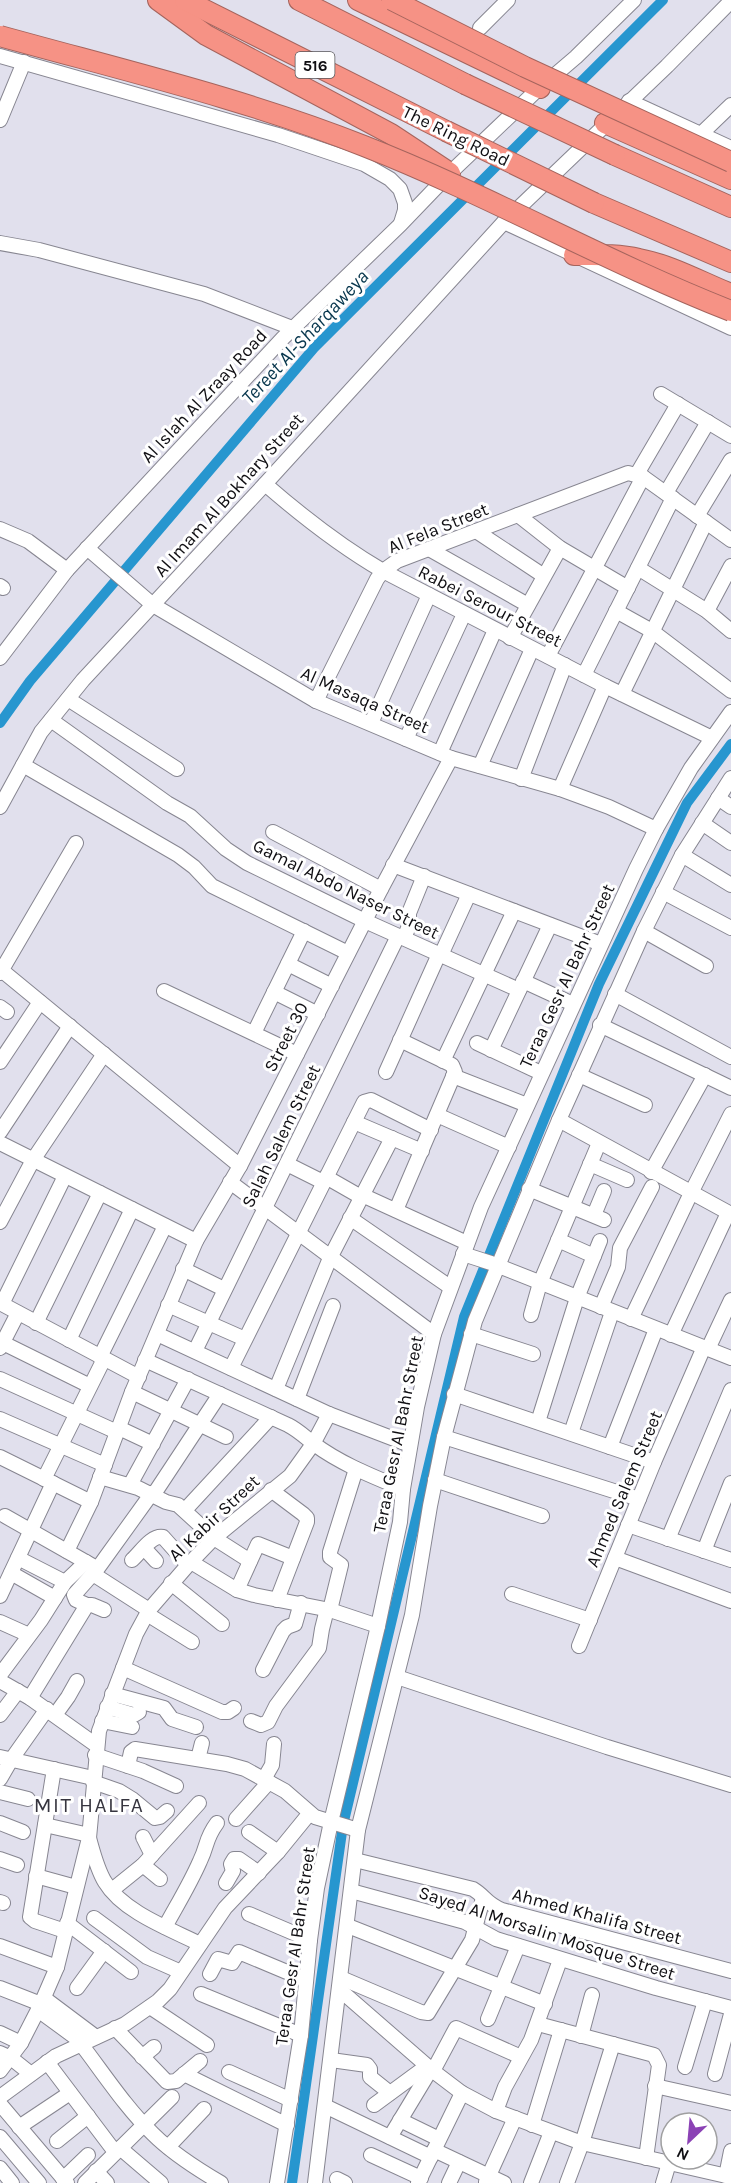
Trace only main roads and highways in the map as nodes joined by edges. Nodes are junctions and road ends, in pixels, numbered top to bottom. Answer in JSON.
{"nodes":[{"id":1,"x":158,"y":0,"type":"edge"},
{"id":2,"x":185,"y":0,"type":"edge"},
{"id":3,"x":299,"y":0,"type":"edge"},
{"id":4,"x":358,"y":0,"type":"edge"},
{"id":5,"x":392,"y":0,"type":"edge"},
{"id":6,"x":0,"y":36,"type":"edge"},
{"id":7,"x":540,"y":88,"type":"road end"},
{"id":8,"x":605,"y":123,"type":"road end"},
{"id":9,"x":731,"y":162,"type":"edge"},
{"id":10,"x":450,"y":173,"type":"road end"},
{"id":11,"x":731,"y":179,"type":"edge"},
{"id":12,"x":731,"y":207,"type":"edge"},
{"id":13,"x":574,"y":255,"type":"road end"},
{"id":14,"x":731,"y":262,"type":"edge"},
{"id":15,"x":731,"y":294,"type":"edge"},
{"id":16,"x":731,"y":311,"type":"edge"}],
"edges":[{"from":1,"to":10,"type":"highway"},
{"from":2,"to":14,"type":"highway","name":"The Ring Road","number":"516","bridge":true},
{"from":3,"to":12,"type":"highway","bridge":true},
{"from":4,"to":7,"type":"highway"},
{"from":5,"to":9,"type":"highway","bridge":true},
{"from":6,"to":16,"type":"highway","bridge":true},
{"from":8,"to":11,"type":"highway"},
{"from":13,"to":15,"type":"highway"}]}
